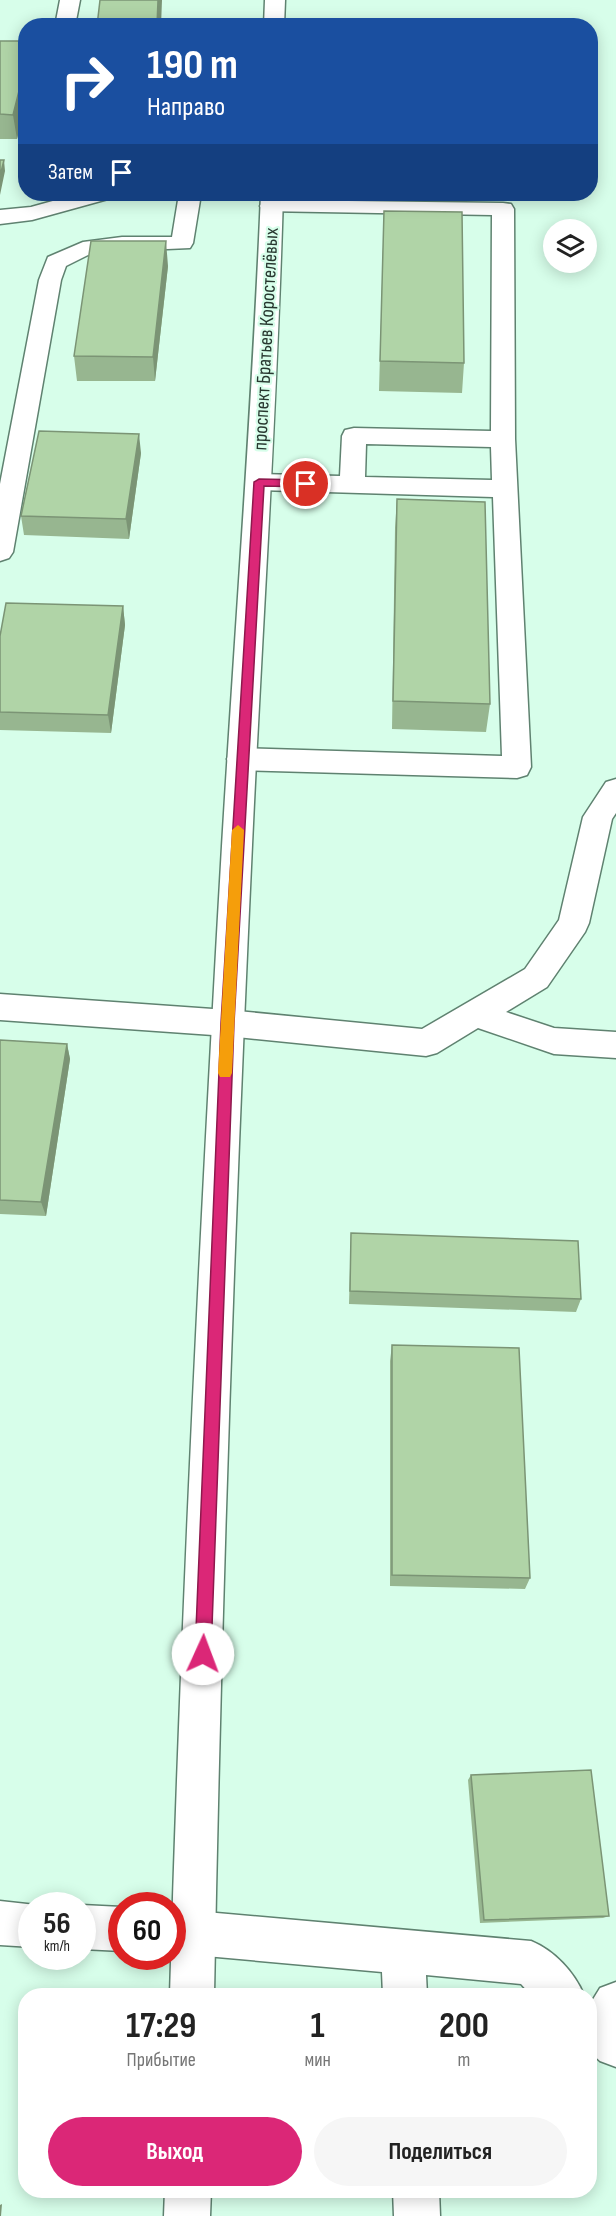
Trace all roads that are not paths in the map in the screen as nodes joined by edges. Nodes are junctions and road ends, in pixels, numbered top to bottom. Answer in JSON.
{"nodes":[{"id":1,"x":70,"y":0,"type":"edge"},
{"id":2,"x":275,"y":0,"type":"edge"},
{"id":3,"x":67,"y":18,"type":"edge"},
{"id":4,"x":274,"y":18,"type":"edge"},
{"id":5,"x":48,"y":201,"type":"edge"},
{"id":6,"x":189,"y":201,"type":"edge"},
{"id":7,"x":271,"y":201,"type":"edge"},
{"id":8,"x":297,"y":201,"type":"edge"},
{"id":9,"x":33,"y":203,"type":"edge"},
{"id":10,"x":0,"y":217,"type":"edge"},
{"id":11,"x":503,"y":439,"type":"junction"},
{"id":12,"x":259,"y":482,"type":"junction"},
{"id":13,"x":352,"y":485,"type":"junction"},
{"id":14,"x":506,"y":489,"type":"junction"},
{"id":15,"x":0,"y":552,"type":"edge"},
{"id":16,"x":242,"y":759,"type":"junction"},
{"id":17,"x":616,"y":790,"type":"edge"},
{"id":18,"x":0,"y":1007,"type":"edge"},
{"id":19,"x":474,"y":1014,"type":"junction"},
{"id":20,"x":227,"y":1023,"type":"junction"},
{"id":21,"x":616,"y":1045,"type":"edge"},
{"id":22,"x":185,"y":1892,"type":"edge"},
{"id":23,"x":0,"y":1923,"type":"edge"},
{"id":24,"x":18,"y":1924,"type":"edge"},
{"id":25,"x":186,"y":1932,"type":"edge"},
{"id":26,"x":403,"y":1950,"type":"junction"},
{"id":27,"x":186,"y":1953,"type":"edge"},
{"id":28,"x":191,"y":1988,"type":"edge"},
{"id":29,"x":405,"y":1988,"type":"edge"},
{"id":30,"x":555,"y":1988,"type":"edge"},
{"id":31,"x":188,"y":2198,"type":"edge"},
{"id":32,"x":416,"y":2198,"type":"edge"},
{"id":33,"x":187,"y":2216,"type":"edge"},
{"id":34,"x":417,"y":2216,"type":"edge"}],
"edges":[{"from":1,"to":3,"type":"main road"},
{"from":2,"to":4,"type":"main road"},
{"from":5,"to":9,"type":"main road"},
{"from":6,"to":15,"type":"main road"},
{"from":7,"to":12,"type":"main road","name":"проспект Братьев Коростелёвых"},
{"from":8,"to":11,"type":"main road"},
{"from":9,"to":10,"type":"main road"},
{"from":11,"to":13,"type":"main road"},
{"from":11,"to":14,"type":"main road"},
{"from":12,"to":13,"type":"main road"},
{"from":12,"to":16,"type":"main road","name":"проспект Братьев Коростелёвых"},
{"from":13,"to":14,"type":"main road"},
{"from":14,"to":16,"type":"main road"},
{"from":16,"to":20,"type":"main road","name":"проспект Братьев Коростелёвых"},
{"from":17,"to":19,"type":"main road"},
{"from":18,"to":20,"type":"main road"},
{"from":19,"to":20,"type":"main road"},
{"from":19,"to":21,"type":"main road"},
{"from":20,"to":22,"type":"main road","name":"проспект Братьев Коростелёвых"},
{"from":23,"to":24,"type":"main road"},
{"from":25,"to":26,"type":"main road"},
{"from":26,"to":29,"type":"main road"},
{"from":26,"to":30,"type":"main road"},
{"from":27,"to":28,"type":"main road","name":"проспект Братьев Коростелёвых"},
{"from":31,"to":33,"type":"main road"},
{"from":32,"to":34,"type":"main road"}]}
